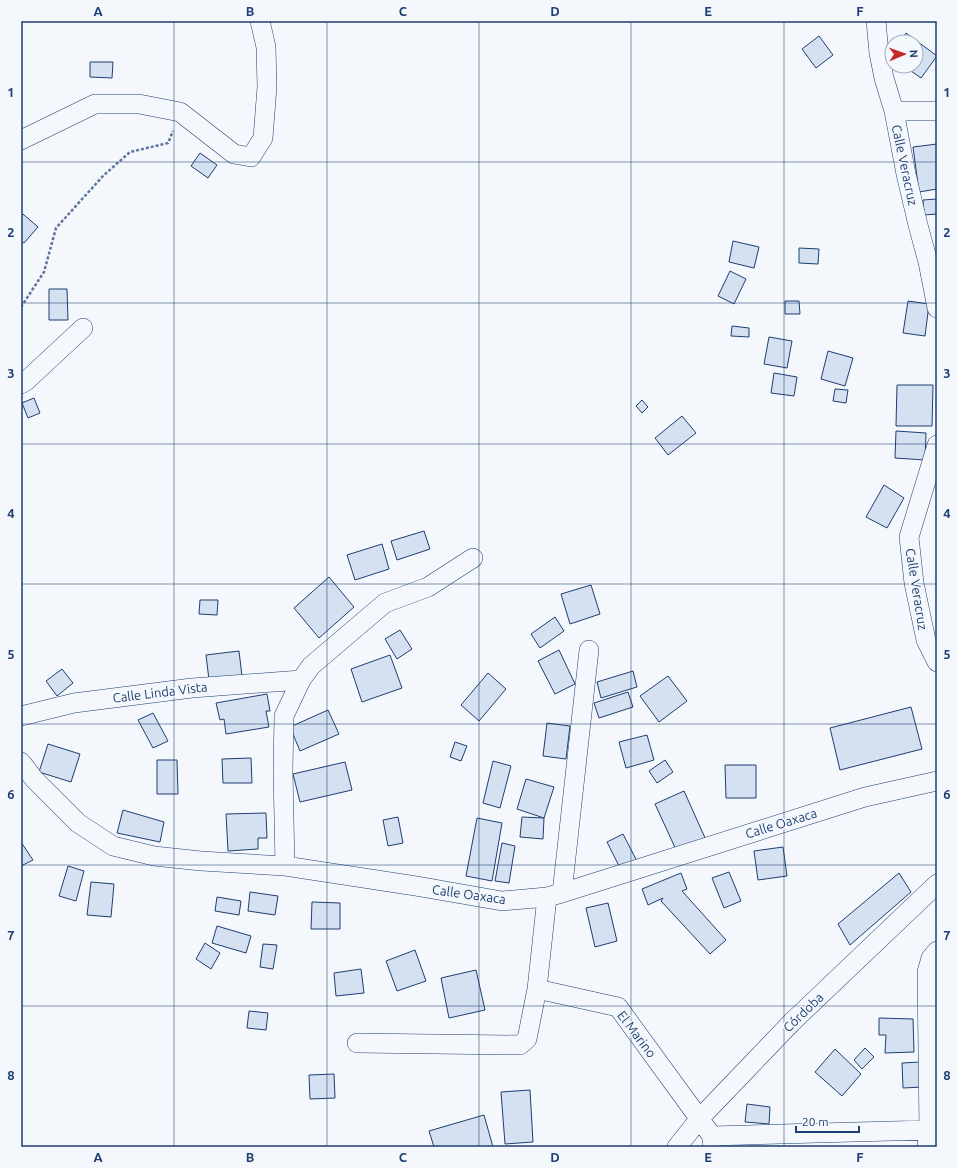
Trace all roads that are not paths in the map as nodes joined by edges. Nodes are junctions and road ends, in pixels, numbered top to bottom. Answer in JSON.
{"nodes":[{"id":1,"x":260,"y":21,"type":"edge"},
{"id":2,"x":876,"y":21,"type":"edge"},
{"id":3,"x":894,"y":111,"type":"junction"},
{"id":4,"x":937,"y":111,"type":"edge"},
{"id":5,"x":21,"y":140,"type":"edge"},
{"id":6,"x":937,"y":308,"type":"edge"},
{"id":7,"x":83,"y":328,"type":"dead end"},
{"id":8,"x":21,"y":384,"type":"edge"},
{"id":9,"x":937,"y":445,"type":"edge"},
{"id":10,"x":473,"y":558,"type":"dead end"},
{"id":11,"x":589,"y":650,"type":"dead end"},
{"id":12,"x":937,"y":662,"type":"edge"},
{"id":13,"x":301,"y":680,"type":"junction"},
{"id":14,"x":21,"y":716,"type":"edge"},
{"id":15,"x":21,"y":762,"type":"edge"},
{"id":16,"x":937,"y":781,"type":"edge"},
{"id":17,"x":285,"y":866,"type":"junction"},
{"id":18,"x":937,"y":884,"type":"edge"},
{"id":19,"x":554,"y":895,"type":"junction"},
{"id":20,"x":937,"y":951,"type":"edge"},
{"id":21,"x":537,"y":989,"type":"junction"},
{"id":22,"x":357,"y":1043,"type":"dead end"},
{"id":23,"x":700,"y":1118,"type":"junction"},
{"id":24,"x":928,"y":1138,"type":"edge"},
{"id":25,"x":712,"y":1141,"type":"edge"},
{"id":26,"x":677,"y":1147,"type":"edge"}],
"edges":[{"from":1,"to":5,"type":"street"},
{"from":2,"to":3,"type":"street","name":"Calle Veracruz"},
{"from":3,"to":4,"type":"street"},
{"from":3,"to":6,"type":"street","name":"Calle Veracruz"},
{"from":7,"to":8,"type":"street"},
{"from":9,"to":12,"type":"street","name":"Calle Veracruz"},
{"from":10,"to":13,"type":"street"},
{"from":11,"to":19,"type":"street"},
{"from":13,"to":14,"type":"street","name":"Calle Linda Vista"},
{"from":13,"to":17,"type":"street"},
{"from":15,"to":17,"type":"street","name":"Calle Oaxaca"},
{"from":16,"to":19,"type":"street","name":"Calle Oaxaca"},
{"from":17,"to":19,"type":"street","name":"Calle Oaxaca"},
{"from":18,"to":23,"type":"street","name":"Córdoba"},
{"from":19,"to":21,"type":"street"},
{"from":20,"to":24,"type":"street"},
{"from":21,"to":22,"type":"street"},
{"from":21,"to":23,"type":"street","name":"El Marino"},
{"from":23,"to":25,"type":"street","name":"El Marino"},
{"from":23,"to":26,"type":"street","name":"Córdoba"},
{"from":24,"to":25,"type":"street"}]}
